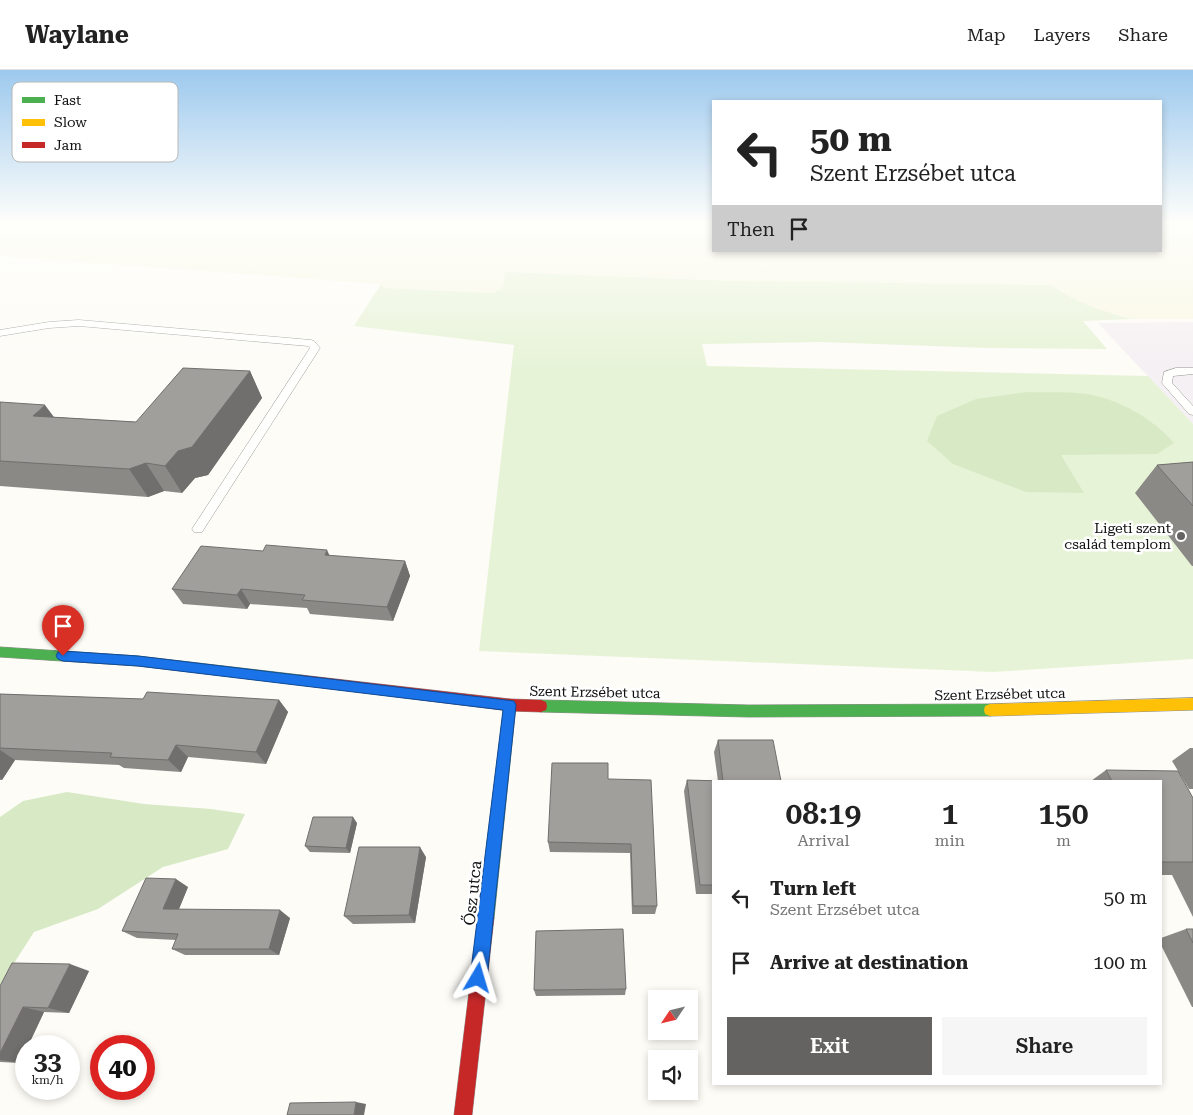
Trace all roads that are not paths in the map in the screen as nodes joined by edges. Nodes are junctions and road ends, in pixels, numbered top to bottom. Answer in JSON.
{"nodes":[{"id":1,"x":0,"y":333,"type":"edge"},
{"id":2,"x":1193,"y":371,"type":"edge"},
{"id":3,"x":1193,"y":412,"type":"edge"},
{"id":4,"x":198,"y":528,"type":"dead end"},
{"id":5,"x":0,"y":652,"type":"edge"},
{"id":6,"x":1193,"y":704,"type":"edge"},
{"id":7,"x":510,"y":705,"type":"junction"},
{"id":8,"x":463,"y":1115,"type":"edge"}],
"edges":[{"from":1,"to":4,"type":"lane"},
{"from":2,"to":3,"type":"lane"},
{"from":5,"to":7,"type":"street","name":"Szent Erzsébet utca"},
{"from":6,"to":7,"type":"street","name":"Szent Erzsébet utca"},
{"from":7,"to":8,"type":"street","name":"Ősz utca"}]}
